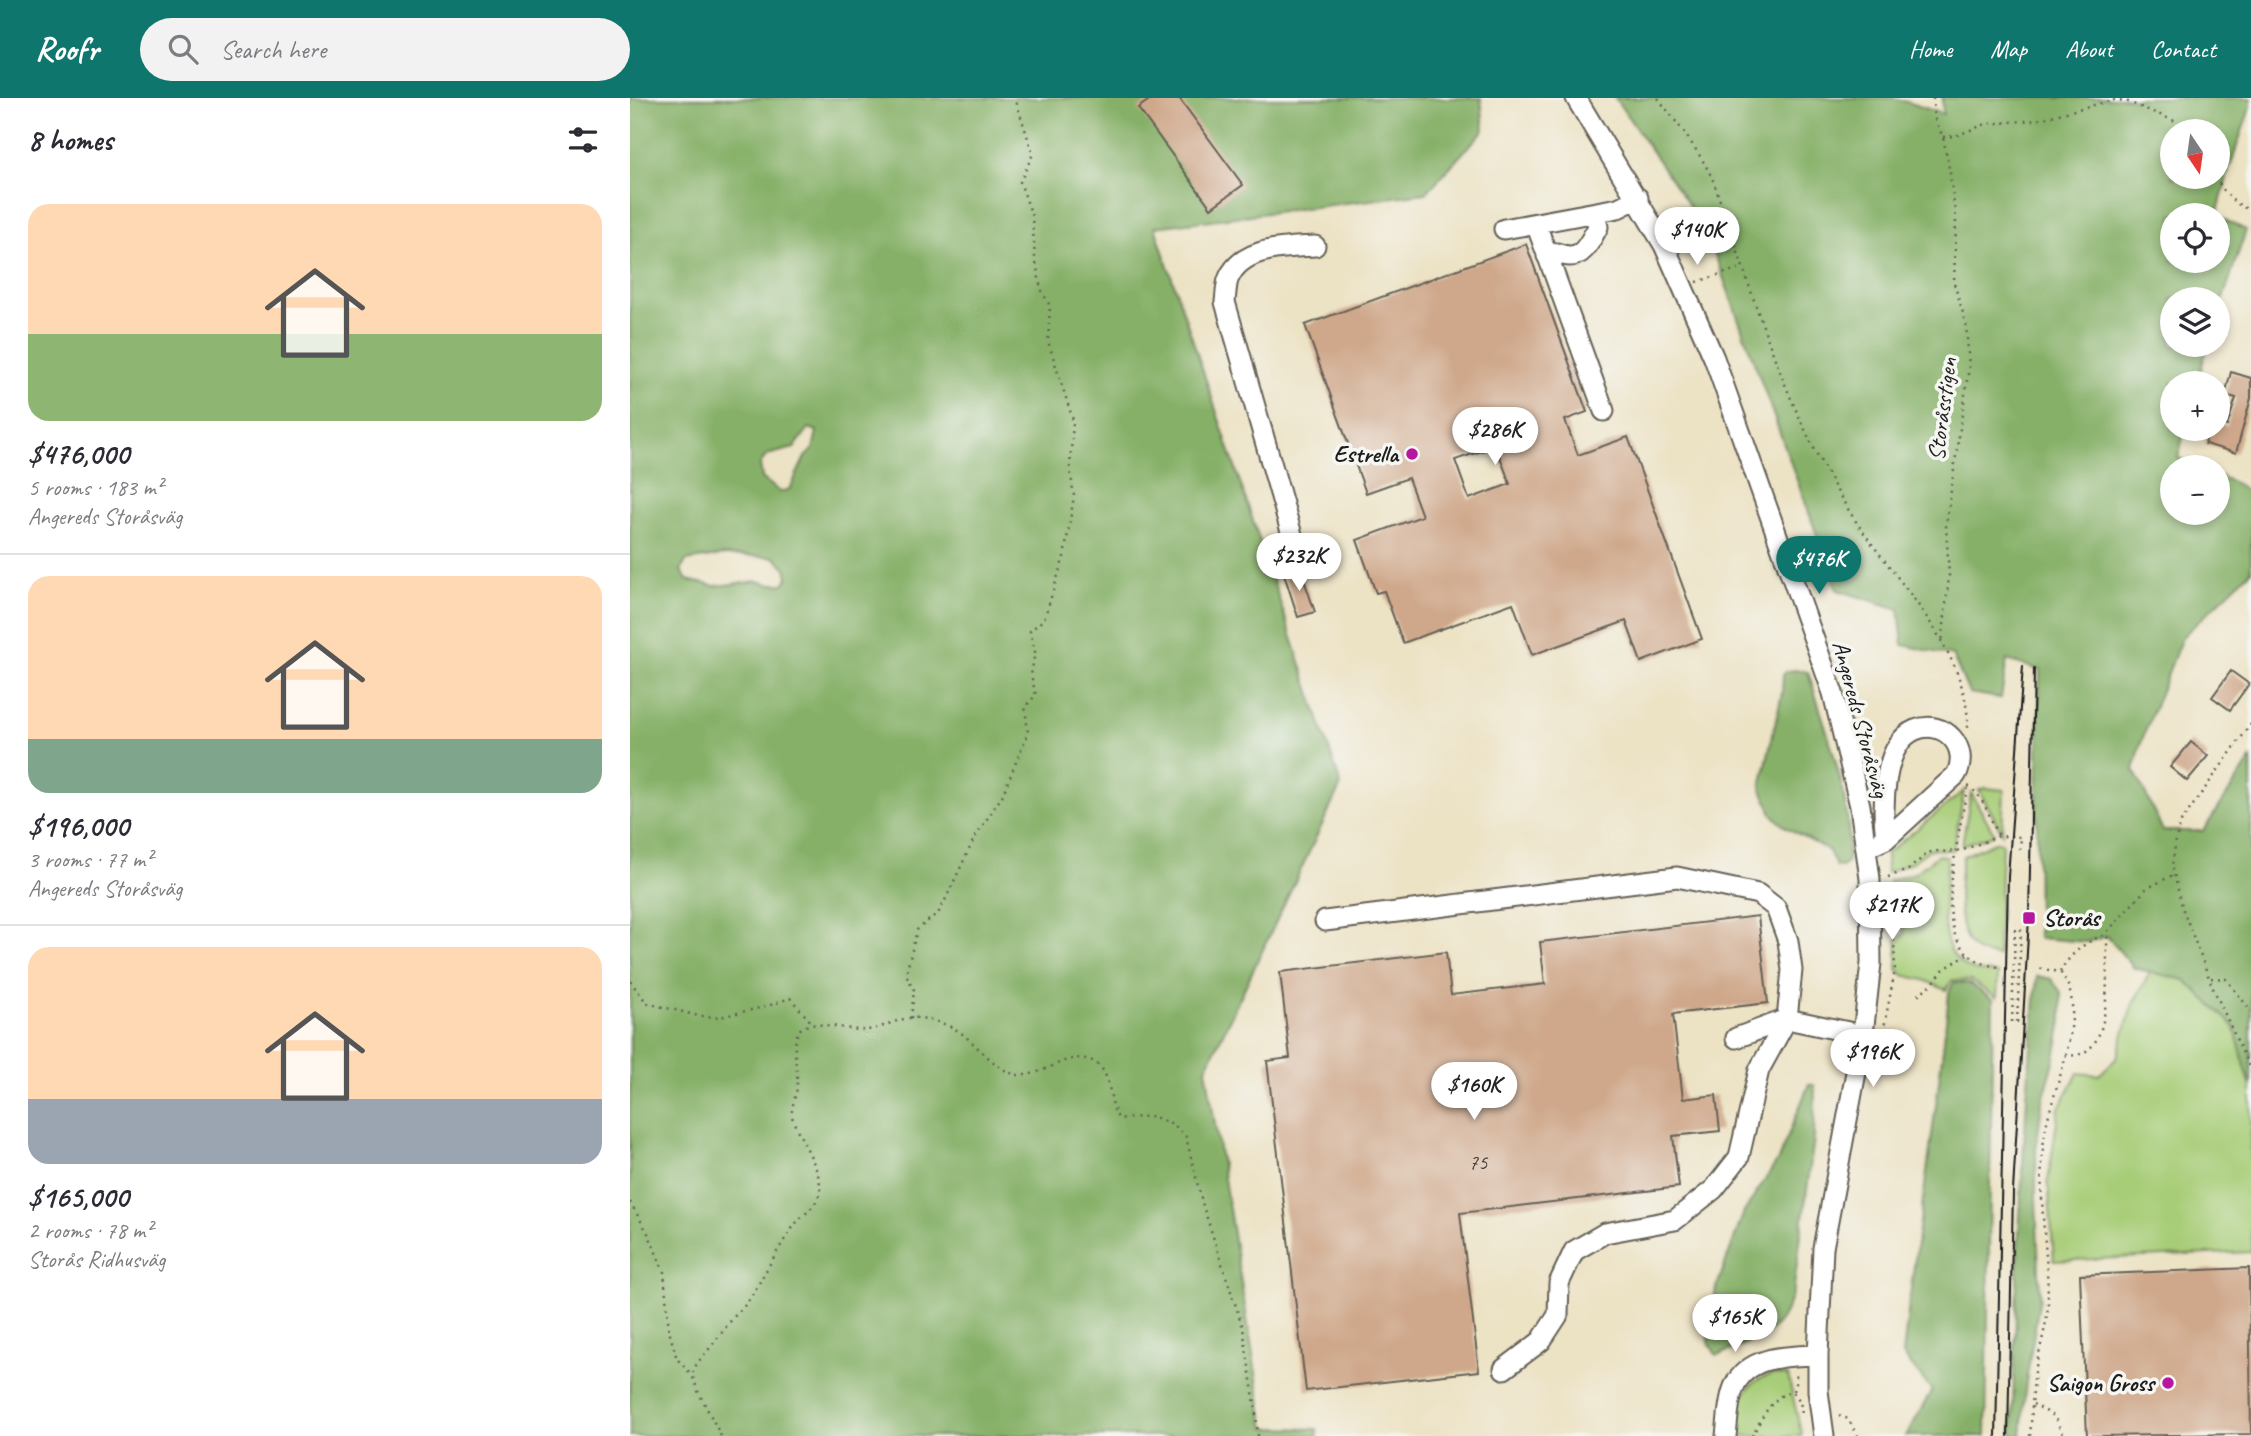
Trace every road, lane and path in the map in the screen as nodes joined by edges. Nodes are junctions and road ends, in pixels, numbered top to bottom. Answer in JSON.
{"nodes":[{"id":1,"x":1015,"y":98,"type":"edge"},
{"id":2,"x":1576,"y":98,"type":"edge"},
{"id":3,"x":1658,"y":98,"type":"edge"},
{"id":4,"x":1933,"y":98,"type":"edge"},
{"id":5,"x":2170,"y":119,"type":"edge"},
{"id":6,"x":1943,"y":137,"type":"junction"},
{"id":7,"x":2224,"y":189,"type":"edge"},
{"id":8,"x":1638,"y":198,"type":"junction"},
{"id":9,"x":2251,"y":210,"type":"edge"},
{"id":10,"x":1595,"y":213,"type":"junction"},
{"id":11,"x":1536,"y":224,"type":"junction"},
{"id":12,"x":1504,"y":229,"type":"dead end"},
{"id":13,"x":1315,"y":246,"type":"dead end"},
{"id":14,"x":1547,"y":256,"type":"junction"},
{"id":15,"x":1744,"y":267,"type":"junction"},
{"id":16,"x":1684,"y":286,"type":"junction"},
{"id":17,"x":1604,"y":411,"type":"dead end"},
{"id":18,"x":1293,"y":535,"type":"dead end"},
{"id":19,"x":2251,"y":724,"type":"edge"},
{"id":20,"x":1962,"y":784,"type":"dead end"},
{"id":21,"x":1999,"y":836,"type":"junction"},
{"id":22,"x":1886,"y":839,"type":"junction"},
{"id":23,"x":1867,"y":848,"type":"junction"},
{"id":24,"x":2020,"y":851,"type":"dead end"},
{"id":25,"x":1956,"y":852,"type":"junction"},
{"id":26,"x":1885,"y":868,"type":"dead end"},
{"id":27,"x":2173,"y":875,"type":"junction"},
{"id":28,"x":1886,"y":877,"type":"junction"},
{"id":29,"x":1325,"y":921,"type":"dead end"},
{"id":30,"x":2015,"y":929,"type":"dead end"},
{"id":31,"x":2021,"y":929,"type":"dead end"},
{"id":32,"x":2108,"y":935,"type":"junction"},
{"id":33,"x":1967,"y":954,"type":"junction"},
{"id":34,"x":1999,"y":967,"type":"dead end"},
{"id":35,"x":2037,"y":968,"type":"dead end"},
{"id":36,"x":2060,"y":972,"type":"junction"},
{"id":37,"x":2209,"y":978,"type":"junction"},
{"id":38,"x":630,"y":981,"type":"edge"},
{"id":39,"x":1918,"y":995,"type":"dead end"},
{"id":40,"x":2251,"y":1011,"type":"edge"},
{"id":41,"x":911,"y":1018,"type":"junction"},
{"id":42,"x":1787,"y":1018,"type":"junction"},
{"id":43,"x":812,"y":1023,"type":"junction"},
{"id":44,"x":1872,"y":1036,"type":"junction"},
{"id":45,"x":1736,"y":1038,"type":"dead end"},
{"id":46,"x":2065,"y":1055,"type":"junction"},
{"id":47,"x":2251,"y":1071,"type":"edge"},
{"id":48,"x":630,"y":1202,"type":"edge"},
{"id":49,"x":1818,"y":1355,"type":"junction"},
{"id":50,"x":1504,"y":1369,"type":"dead end"},
{"id":51,"x":692,"y":1375,"type":"junction"},
{"id":52,"x":2034,"y":1404,"type":"junction"},
{"id":53,"x":1820,"y":1415,"type":"junction"},
{"id":54,"x":721,"y":1436,"type":"edge"},
{"id":55,"x":1258,"y":1436,"type":"edge"},
{"id":56,"x":1726,"y":1436,"type":"edge"},
{"id":57,"x":1752,"y":1436,"type":"edge"},
{"id":58,"x":1824,"y":1436,"type":"edge"},
{"id":59,"x":1858,"y":1436,"type":"edge"},
{"id":60,"x":2030,"y":1436,"type":"edge"},
{"id":61,"x":2064,"y":1436,"type":"edge"}],
"edges":[{"from":1,"to":41,"type":"path"},
{"from":2,"to":8,"type":"street","name":"Angereds Storåsväg"},
{"from":3,"to":15,"type":"path"},
{"from":4,"to":6,"type":"path","name":"Storåsstigen"},
{"from":5,"to":6,"type":"path"},
{"from":6,"to":15,"type":"path","name":"Storåsstigen"},
{"from":7,"to":9,"type":"path"},
{"from":8,"to":10,"type":"street"},
{"from":8,"to":16,"type":"street","name":"Angereds Storåsväg"},
{"from":10,"to":11,"type":"street"},
{"from":10,"to":14,"type":"street"},
{"from":11,"to":12,"type":"street"},
{"from":11,"to":14,"type":"street"},
{"from":13,"to":18,"type":"street"},
{"from":14,"to":17,"type":"street"},
{"from":15,"to":16,"type":"path"},
{"from":16,"to":23,"type":"street","name":"Angereds Storåsväg"},
{"from":19,"to":27,"type":"path"},
{"from":20,"to":21,"type":"path"},
{"from":21,"to":24,"type":"path"},
{"from":21,"to":25,"type":"path"},
{"from":22,"to":22,"type":"street"},
{"from":22,"to":23,"type":"street"},
{"from":23,"to":44,"type":"street","name":"Angereds Storåsväg"},
{"from":25,"to":28,"type":"path"},
{"from":25,"to":33,"type":"path"},
{"from":26,"to":28,"type":"path"},
{"from":27,"to":32,"type":"path"},
{"from":27,"to":37,"type":"path"},
{"from":28,"to":44,"type":"path"},
{"from":29,"to":42,"type":"street"},
{"from":30,"to":31,"type":"path"},
{"from":32,"to":36,"type":"path"},
{"from":32,"to":46,"type":"path"},
{"from":33,"to":34,"type":"path"},
{"from":33,"to":39,"type":"path"},
{"from":35,"to":36,"type":"path"},
{"from":36,"to":46,"type":"path"},
{"from":37,"to":40,"type":"path"},
{"from":37,"to":47,"type":"path"},
{"from":38,"to":43,"type":"path"},
{"from":41,"to":43,"type":"path"},
{"from":41,"to":55,"type":"path"},
{"from":42,"to":44,"type":"street"},
{"from":42,"to":45,"type":"street"},
{"from":42,"to":50,"type":"street"},
{"from":43,"to":51,"type":"path"},
{"from":44,"to":49,"type":"street","name":"Angereds Storåsväg"},
{"from":46,"to":52,"type":"path"},
{"from":48,"to":51,"type":"path"},
{"from":49,"to":53,"type":"street","name":"Angereds Storåsväg"},
{"from":49,"to":56,"type":"street"},
{"from":51,"to":54,"type":"path"},
{"from":52,"to":60,"type":"path"},
{"from":52,"to":61,"type":"path"},
{"from":53,"to":57,"type":"path"},
{"from":53,"to":58,"type":"street","name":"Angereds Storåsväg"},
{"from":53,"to":59,"type":"path"}]}
